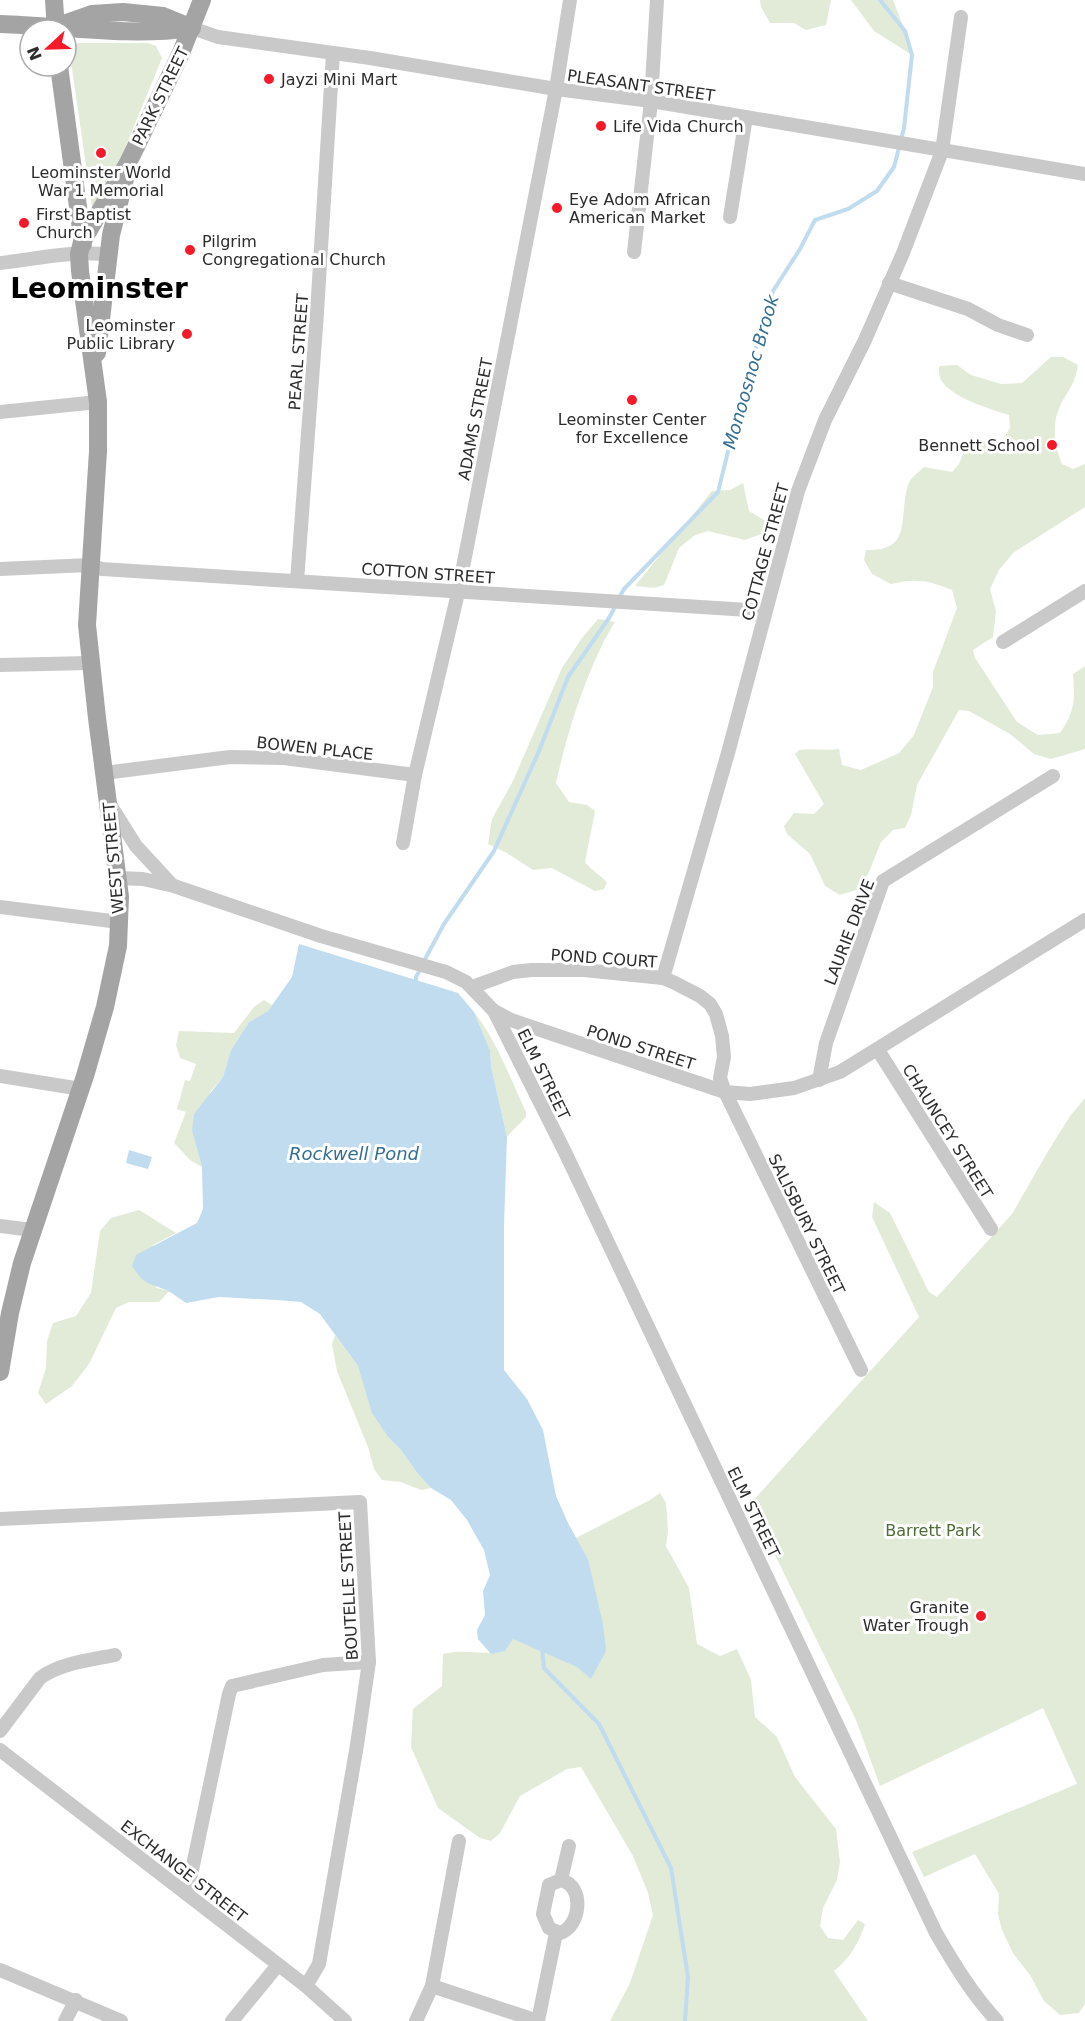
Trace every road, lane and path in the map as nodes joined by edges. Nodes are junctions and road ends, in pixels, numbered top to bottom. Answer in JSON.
{"nodes":[{"id":1,"x":54,"y":0,"type":"edge"},
{"id":2,"x":148,"y":0,"type":"edge"},
{"id":3,"x":202,"y":0,"type":"edge"},
{"id":4,"x":570,"y":0,"type":"edge"},
{"id":5,"x":657,"y":0,"type":"edge"},
{"id":6,"x":123,"y":12,"type":"junction"},
{"id":7,"x":961,"y":17,"type":"dead end"},
{"id":8,"x":55,"y":18,"type":"edge"},
{"id":9,"x":78,"y":19,"type":"edge"},
{"id":10,"x":0,"y":24,"type":"edge"},
{"id":11,"x":18,"y":25,"type":"edge"},
{"id":12,"x":192,"y":28,"type":"junction"},
{"id":13,"x":78,"y":29,"type":"edge"},
{"id":14,"x":333,"y":53,"type":"junction"},
{"id":15,"x":61,"y":78,"type":"edge"},
{"id":16,"x":556,"y":89,"type":"junction"},
{"id":17,"x":651,"y":101,"type":"junction"},
{"id":18,"x":746,"y":117,"type":"junction"},
{"id":19,"x":942,"y":151,"type":"junction"},
{"id":20,"x":128,"y":163,"type":"junction"},
{"id":21,"x":1085,"y":174,"type":"edge"},
{"id":22,"x":730,"y":217,"type":"dead end"},
{"id":23,"x":83,"y":250,"type":"junction"},
{"id":24,"x":634,"y":252,"type":"dead end"},
{"id":25,"x":108,"y":255,"type":"junction"},
{"id":26,"x":0,"y":263,"type":"edge"},
{"id":27,"x":889,"y":283,"type":"junction"},
{"id":28,"x":1027,"y":335,"type":"dead end"},
{"id":29,"x":94,"y":364,"type":"junction"},
{"id":30,"x":98,"y":402,"type":"junction"},
{"id":31,"x":0,"y":412,"type":"edge"},
{"id":32,"x":89,"y":565,"type":"junction"},
{"id":33,"x":0,"y":569,"type":"edge"},
{"id":34,"x":297,"y":581,"type":"junction"},
{"id":35,"x":1085,"y":591,"type":"edge"},
{"id":36,"x":458,"y":593,"type":"junction"},
{"id":37,"x":765,"y":611,"type":"junction"},
{"id":38,"x":1003,"y":642,"type":"dead end"},
{"id":39,"x":90,"y":663,"type":"junction"},
{"id":40,"x":0,"y":665,"type":"edge"},
{"id":41,"x":104,"y":773,"type":"junction"},
{"id":42,"x":415,"y":775,"type":"junction"},
{"id":43,"x":1053,"y":776,"type":"dead end"},
{"id":44,"x":109,"y":802,"type":"junction"},
{"id":45,"x":403,"y":843,"type":"dead end"},
{"id":46,"x":118,"y":878,"type":"junction"},
{"id":47,"x":174,"y":886,"type":"junction"},
{"id":48,"x":0,"y":907,"type":"edge"},
{"id":49,"x":1085,"y":920,"type":"edge"},
{"id":50,"x":119,"y":922,"type":"junction"},
{"id":51,"x":663,"y":978,"type":"junction"},
{"id":52,"x":472,"y":987,"type":"junction"},
{"id":53,"x":494,"y":1011,"type":"junction"},
{"id":54,"x":878,"y":1050,"type":"junction"},
{"id":55,"x":0,"y":1076,"type":"edge"},
{"id":56,"x":819,"y":1080,"type":"junction"},
{"id":57,"x":81,"y":1089,"type":"junction"},
{"id":58,"x":724,"y":1092,"type":"junction"},
{"id":59,"x":0,"y":1226,"type":"edge"},
{"id":60,"x":991,"y":1229,"type":"dead end"},
{"id":61,"x":32,"y":1230,"type":"junction"},
{"id":62,"x":861,"y":1370,"type":"dead end"},
{"id":63,"x":0,"y":1372,"type":"edge"},
{"id":64,"x":0,"y":1519,"type":"edge"},
{"id":65,"x":115,"y":1655,"type":"dead end"},
{"id":66,"x":369,"y":1662,"type":"junction"},
{"id":67,"x":0,"y":1731,"type":"edge"},
{"id":68,"x":0,"y":1750,"type":"edge"},
{"id":69,"x":459,"y":1841,"type":"dead end"},
{"id":70,"x":569,"y":1846,"type":"dead end"},
{"id":71,"x":561,"y":1880,"type":"junction"},
{"id":72,"x":187,"y":1894,"type":"junction"},
{"id":73,"x":556,"y":1933,"type":"junction"},
{"id":74,"x":278,"y":1965,"type":"junction"},
{"id":75,"x":0,"y":1970,"type":"edge"},
{"id":76,"x":306,"y":1986,"type":"junction"},
{"id":77,"x":432,"y":1986,"type":"junction"},
{"id":78,"x":76,"y":2000,"type":"junction"},
{"id":79,"x":65,"y":2021,"type":"edge"},
{"id":80,"x":121,"y":2021,"type":"edge"},
{"id":81,"x":232,"y":2021,"type":"edge"},
{"id":82,"x":345,"y":2021,"type":"edge"},
{"id":83,"x":416,"y":2021,"type":"edge"},
{"id":84,"x":538,"y":2021,"type":"edge"},
{"id":85,"x":997,"y":2021,"type":"edge"}],
"edges":[{"from":1,"to":8,"type":"main road"},
{"from":2,"to":6,"type":"main road"},
{"from":3,"to":12,"type":"main road","name":"PARK STREET"},
{"from":4,"to":16,"type":"street","name":"ADAMS STREET"},
{"from":5,"to":17,"type":"street"},
{"from":6,"to":9,"type":"main road"},
{"from":6,"to":12,"type":"main road"},
{"from":7,"to":19,"type":"street","name":"COTTAGE STREET"},
{"from":10,"to":11,"type":"main road"},
{"from":12,"to":13,"type":"main road"},
{"from":12,"to":14,"type":"street","name":"PLEASANT STREET"},
{"from":12,"to":20,"type":"main road","name":"PARK STREET"},
{"from":14,"to":16,"type":"street","name":"PLEASANT STREET"},
{"from":14,"to":34,"type":"street","name":"PEARL STREET"},
{"from":15,"to":23,"type":"main road","name":"WEST STREET"},
{"from":16,"to":17,"type":"street","name":"PLEASANT STREET"},
{"from":16,"to":36,"type":"street","name":"ADAMS STREET"},
{"from":17,"to":18,"type":"street","name":"PLEASANT STREET"},
{"from":17,"to":24,"type":"street"},
{"from":18,"to":19,"type":"street","name":"PLEASANT STREET"},
{"from":18,"to":22,"type":"street"},
{"from":19,"to":21,"type":"street","name":"PLEASANT STREET"},
{"from":19,"to":27,"type":"street","name":"COTTAGE STREET"},
{"from":20,"to":23,"type":"main road","name":"PARK STREET"},
{"from":20,"to":25,"type":"main road","name":"PARK STREET"},
{"from":23,"to":25,"type":"street"},
{"from":23,"to":26,"type":"street"},
{"from":23,"to":29,"type":"main road","name":"WEST STREET"},
{"from":25,"to":29,"type":"main road","name":"WEST STREET"},
{"from":27,"to":28,"type":"street"},
{"from":27,"to":37,"type":"street","name":"COTTAGE STREET"},
{"from":29,"to":30,"type":"main road","name":"WEST STREET"},
{"from":30,"to":31,"type":"street"},
{"from":30,"to":32,"type":"main road","name":"WEST STREET"},
{"from":32,"to":33,"type":"street","name":"COTTON STREET"},
{"from":32,"to":34,"type":"street","name":"COTTON STREET"},
{"from":32,"to":39,"type":"main road","name":"WEST STREET"},
{"from":34,"to":36,"type":"street","name":"COTTON STREET"},
{"from":35,"to":38,"type":"street"},
{"from":36,"to":37,"type":"street","name":"COTTON STREET"},
{"from":36,"to":42,"type":"street","name":"ADAMS STREET"},
{"from":37,"to":51,"type":"street","name":"COTTAGE STREET"},
{"from":39,"to":40,"type":"street"},
{"from":39,"to":41,"type":"main road","name":"WEST STREET"},
{"from":41,"to":42,"type":"street","name":"BOWEN PLACE"},
{"from":41,"to":44,"type":"main road","name":"WEST STREET"},
{"from":42,"to":45,"type":"street","name":"ADAMS STREET"},
{"from":43,"to":56,"type":"street","name":"LAURIE DRIVE"},
{"from":44,"to":46,"type":"main road","name":"WEST STREET"},
{"from":44,"to":47,"type":"street","name":"POND STREET"},
{"from":46,"to":47,"type":"street","name":"POND STREET"},
{"from":46,"to":50,"type":"main road","name":"WEST STREET"},
{"from":47,"to":52,"type":"street","name":"POND STREET"},
{"from":48,"to":50,"type":"street"},
{"from":49,"to":54,"type":"street","name":"POND STREET"},
{"from":50,"to":57,"type":"main road","name":"WEST STREET"},
{"from":51,"to":52,"type":"street","name":"POND COURT"},
{"from":51,"to":58,"type":"street","name":"POND COURT"},
{"from":52,"to":53,"type":"street","name":"POND STREET"},
{"from":53,"to":58,"type":"street","name":"POND STREET"},
{"from":53,"to":85,"type":"street","name":"ELM STREET"},
{"from":54,"to":56,"type":"street","name":"POND STREET"},
{"from":54,"to":60,"type":"street","name":"CHAUNCEY STREET"},
{"from":55,"to":57,"type":"street"},
{"from":56,"to":58,"type":"street","name":"POND STREET"},
{"from":57,"to":61,"type":"main road","name":"WEST STREET"},
{"from":58,"to":62,"type":"street","name":"SALISBURY STREET"},
{"from":59,"to":61,"type":"street"},
{"from":61,"to":63,"type":"main road","name":"WEST STREET"},
{"from":64,"to":66,"type":"street","name":"BOUTELLE STREET"},
{"from":65,"to":67,"type":"street"},
{"from":66,"to":72,"type":"street"},
{"from":66,"to":76,"type":"street","name":"BOUTELLE STREET"},
{"from":68,"to":72,"type":"street","name":"EXCHANGE STREET"},
{"from":69,"to":77,"type":"street"},
{"from":70,"to":71,"type":"street"},
{"from":71,"to":73,"type":"street"},
{"from":71,"to":73,"type":"street"},
{"from":72,"to":74,"type":"street","name":"EXCHANGE STREET"},
{"from":73,"to":84,"type":"street"},
{"from":74,"to":76,"type":"street","name":"EXCHANGE STREET"},
{"from":74,"to":81,"type":"street"},
{"from":75,"to":78,"type":"street"},
{"from":76,"to":82,"type":"street","name":"EXCHANGE STREET"},
{"from":77,"to":83,"type":"street"},
{"from":77,"to":84,"type":"street"},
{"from":78,"to":79,"type":"street"},
{"from":78,"to":80,"type":"street"}]}
